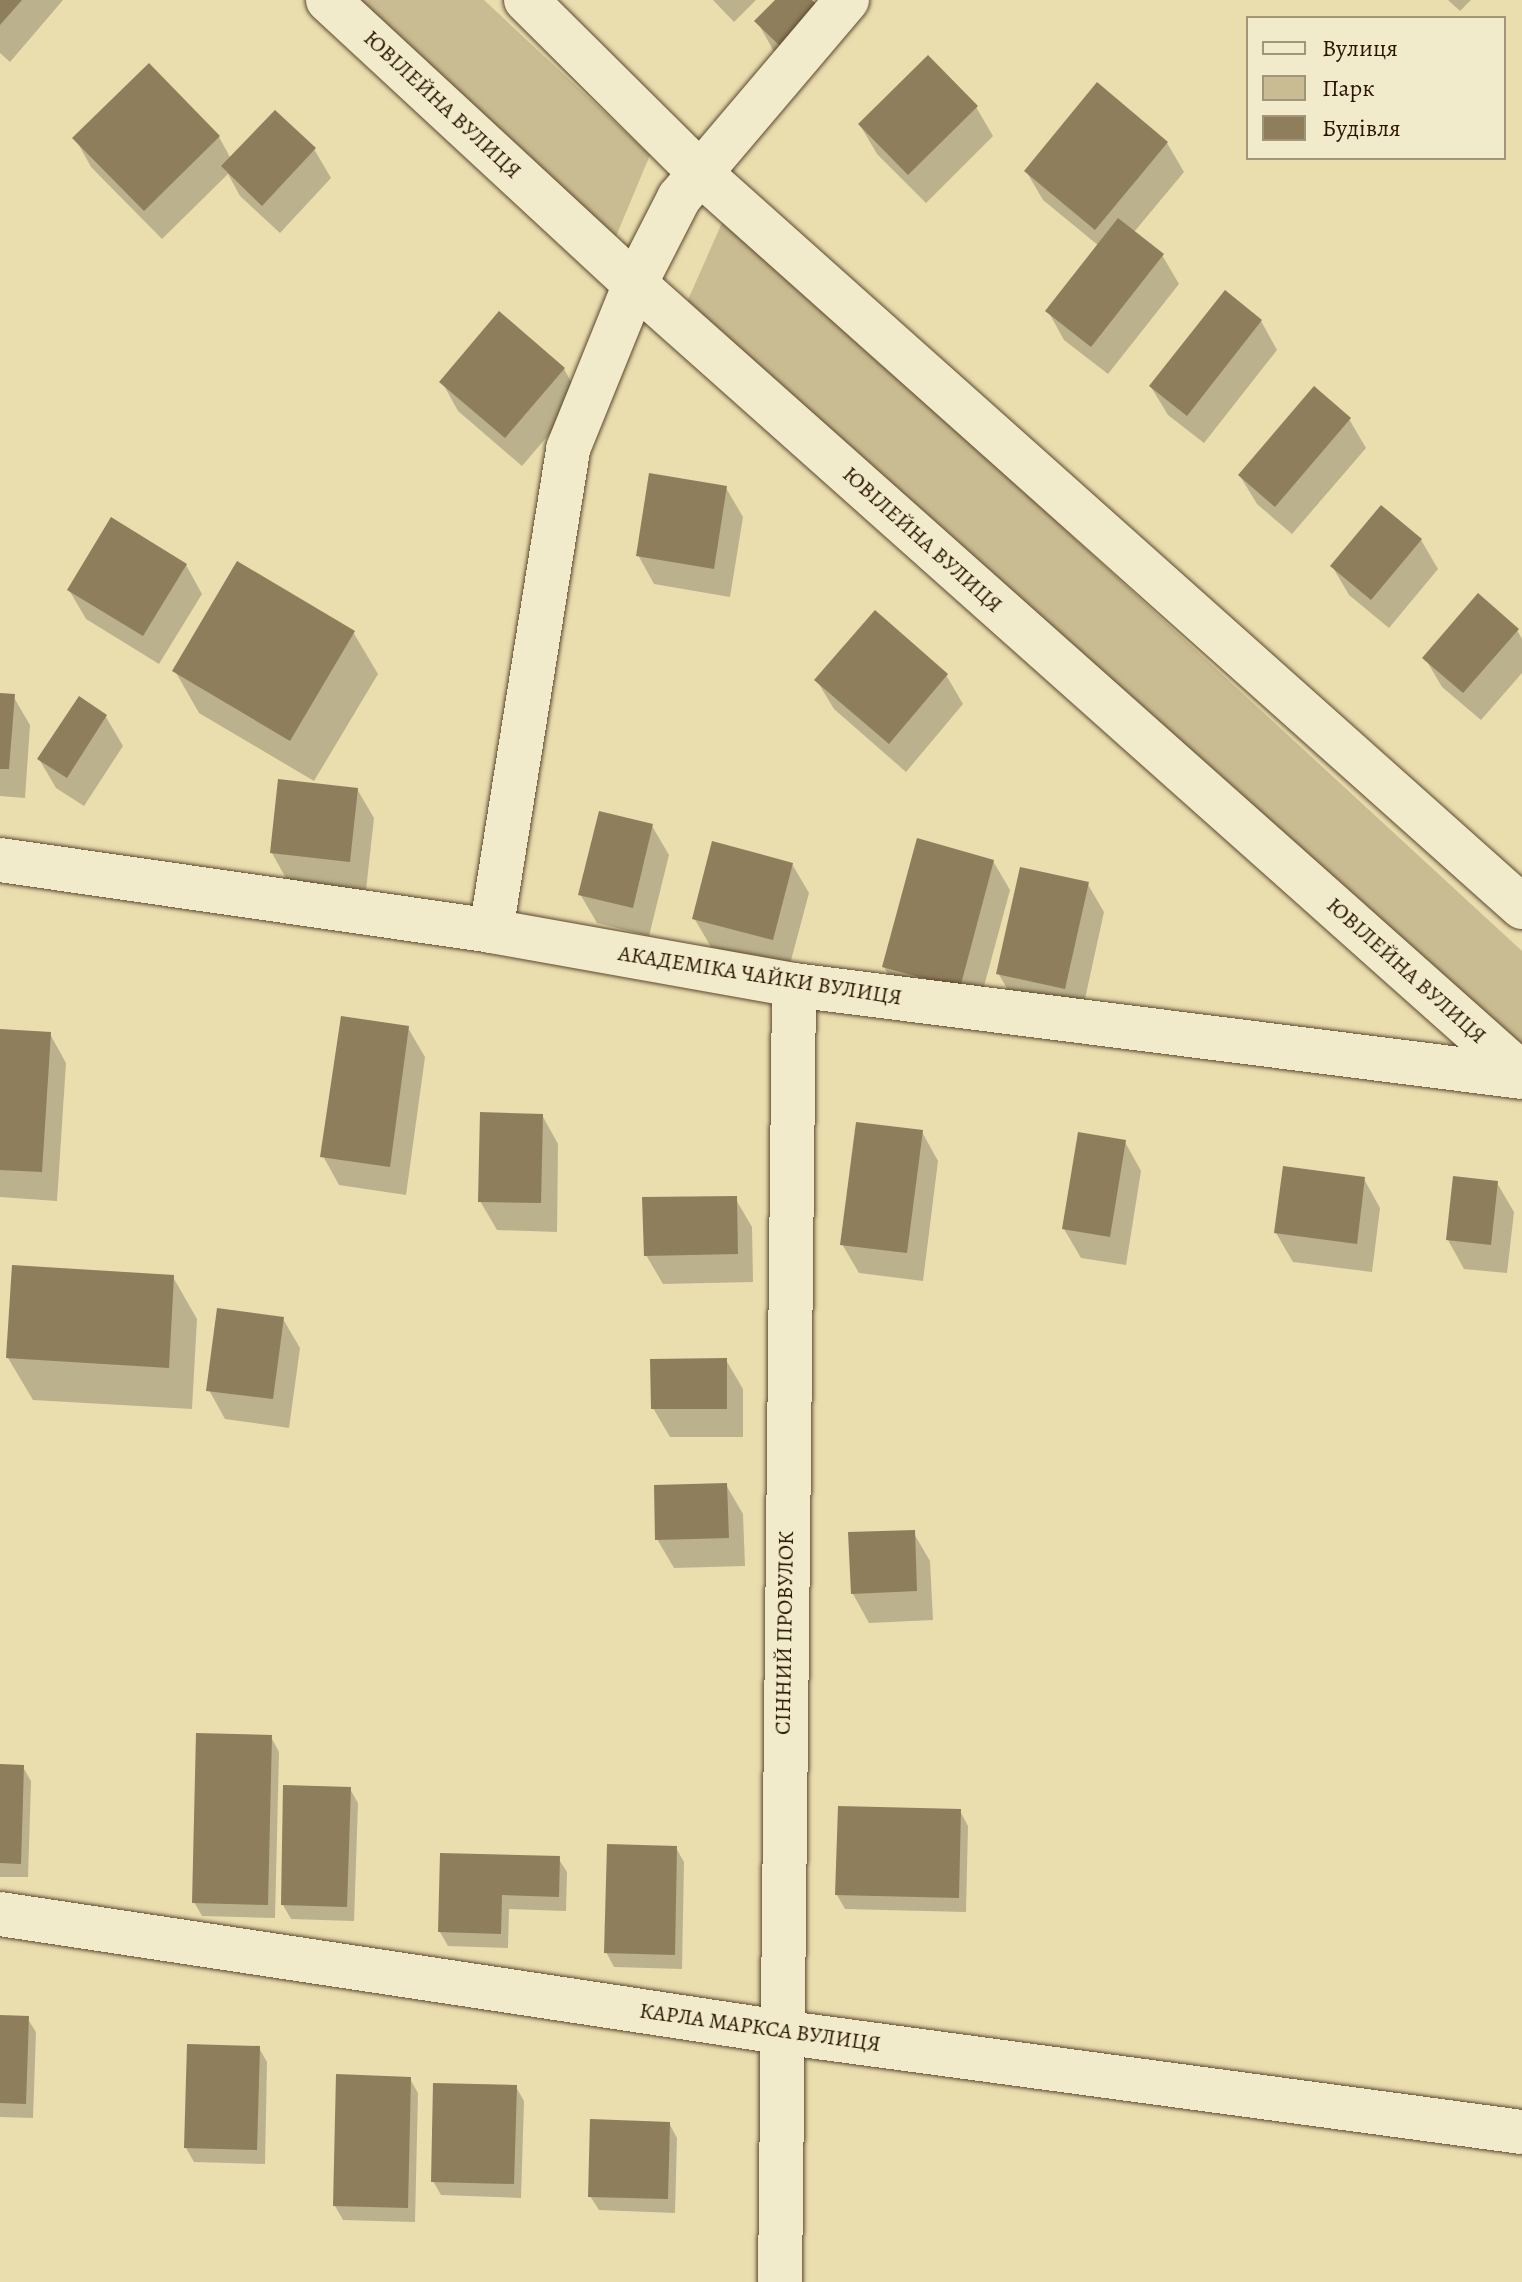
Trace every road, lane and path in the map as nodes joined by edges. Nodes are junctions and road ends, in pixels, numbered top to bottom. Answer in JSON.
{"nodes":[{"id":1,"x":328,"y":0,"type":"edge"},
{"id":2,"x":526,"y":0,"type":"edge"},
{"id":3,"x":847,"y":0,"type":"edge"},
{"id":4,"x":700,"y":173,"type":"junction"},
{"id":5,"x":635,"y":284,"type":"junction"},
{"id":6,"x":0,"y":860,"type":"edge"},
{"id":7,"x":1522,"y":907,"type":"edge"},
{"id":8,"x":491,"y":931,"type":"junction"},
{"id":9,"x":794,"y":985,"type":"junction"},
{"id":10,"x":1522,"y":1076,"type":"edge"},
{"id":11,"x":0,"y":1914,"type":"edge"},
{"id":12,"x":780,"y":2032,"type":"junction"},
{"id":13,"x":1522,"y":2132,"type":"edge"},
{"id":14,"x":780,"y":2282,"type":"edge"}],
"edges":[{"from":1,"to":5,"type":"street","name":"ЮВІЛЕЙНА ВУЛИЦЯ"},
{"from":2,"to":4,"type":"street"},
{"from":3,"to":4,"type":"street"},
{"from":4,"to":5,"type":"street"},
{"from":4,"to":7,"type":"street"},
{"from":5,"to":8,"type":"street"},
{"from":5,"to":10,"type":"street","name":"ЮВІЛЕЙНА ВУЛИЦЯ"},
{"from":6,"to":8,"type":"street","name":"АКАДЕМІКА ЧАЙКИ ВУЛИЦЯ"},
{"from":8,"to":9,"type":"street","name":"АКАДЕМІКА ЧАЙКИ ВУЛИЦЯ"},
{"from":9,"to":10,"type":"street","name":"АКАДЕМІКА ЧАЙКИ ВУЛИЦЯ"},
{"from":9,"to":12,"type":"street","name":"СІННИЙ ПРОВУЛОК"},
{"from":11,"to":12,"type":"street","name":"КАРЛА МАРКСА ВУЛИЦЯ"},
{"from":12,"to":13,"type":"street","name":"КАРЛА МАРКСА ВУЛИЦЯ"},
{"from":12,"to":14,"type":"street","name":"СІННИЙ ПРОВУЛОК"}]}
